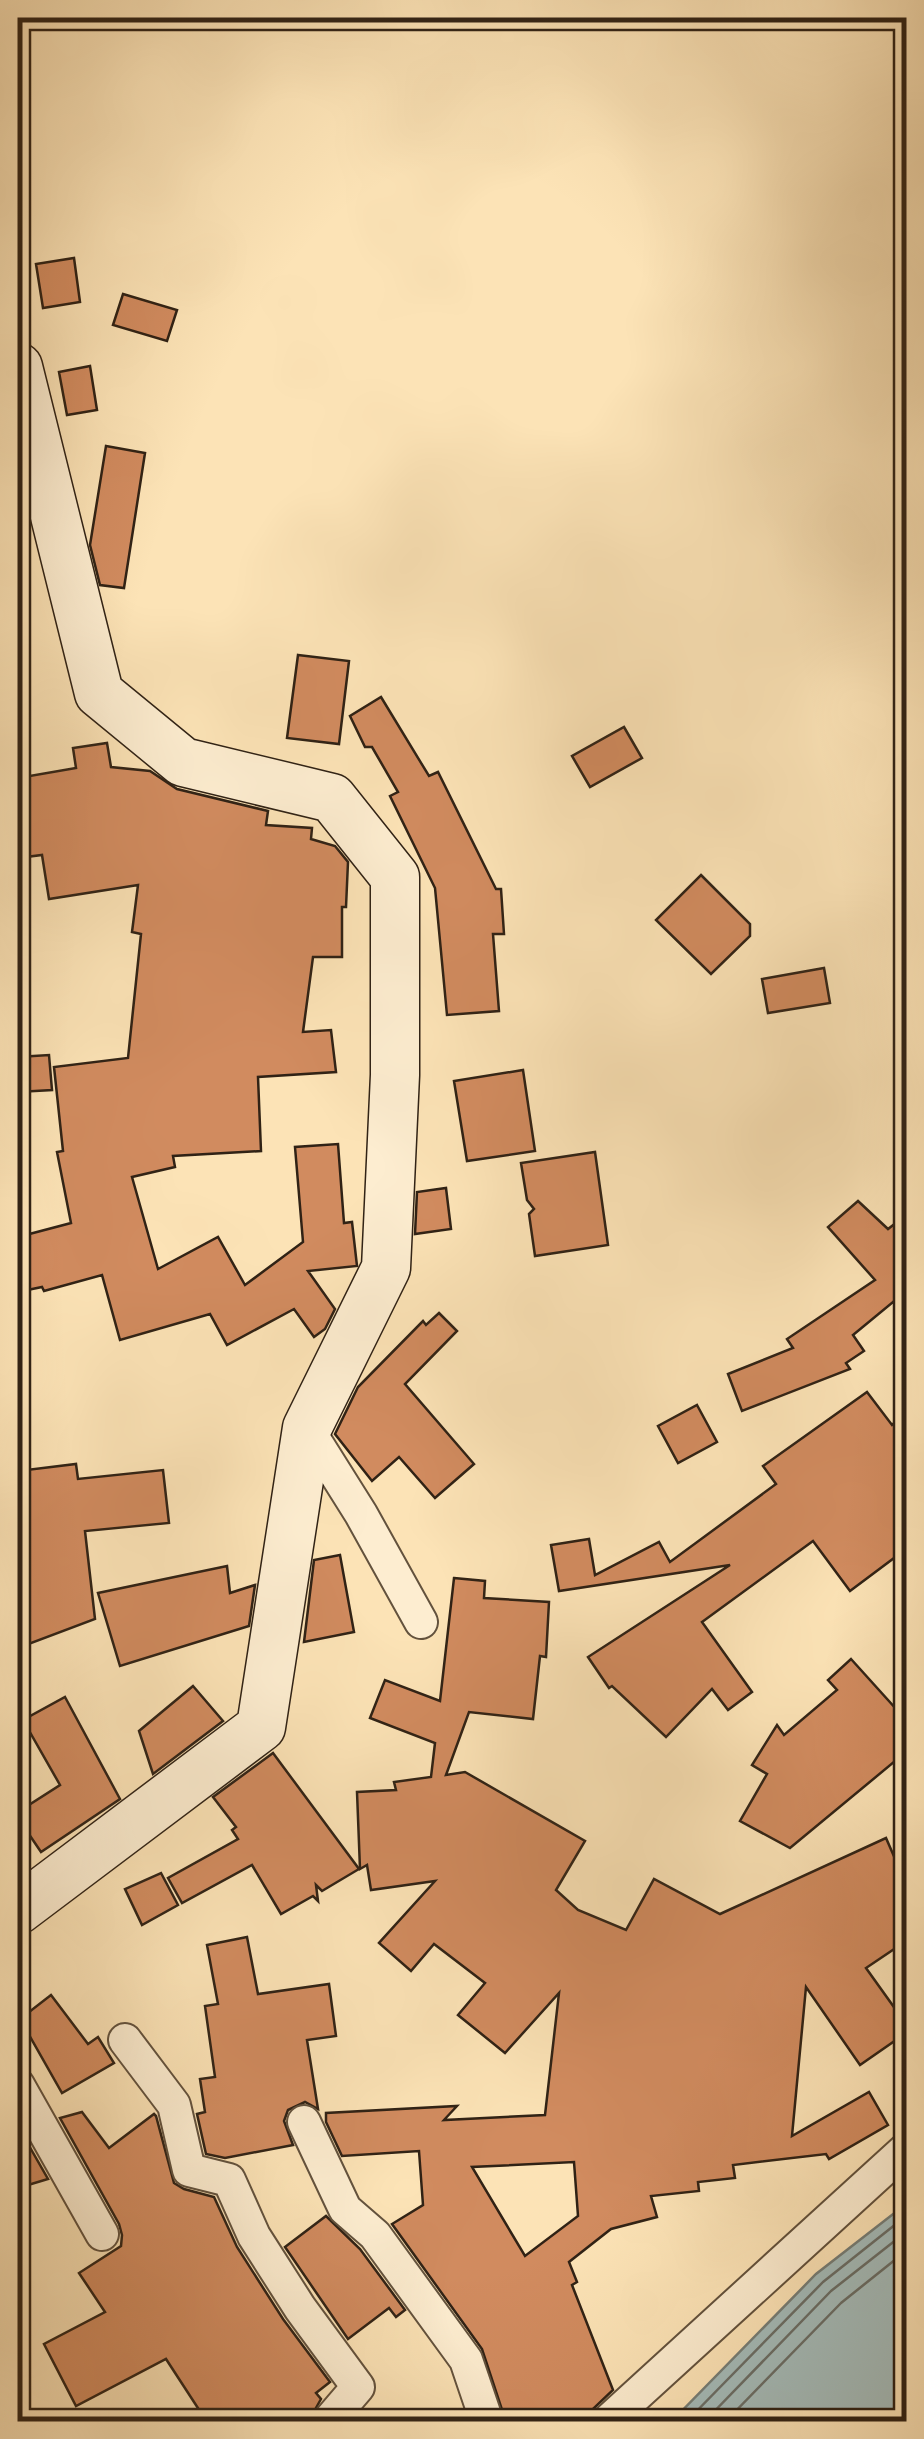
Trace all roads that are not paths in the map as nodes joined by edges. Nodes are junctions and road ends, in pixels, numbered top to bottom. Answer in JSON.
{"nodes":[{"id":1,"x":18,"y":367,"type":"edge"},
{"id":2,"x":307,"y":1428,"type":"junction"},
{"id":3,"x":422,"y":1622,"type":"dead end"},
{"id":4,"x":18,"y":1910,"type":"edge"},
{"id":5,"x":125,"y":2040,"type":"dead end"},
{"id":6,"x":18,"y":2085,"type":"edge"},
{"id":7,"x":304,"y":2122,"type":"dead end"},
{"id":8,"x":906,"y":2149,"type":"edge"},
{"id":9,"x":102,"y":2234,"type":"dead end"},
{"id":10,"x":328,"y":2422,"type":"edge"},
{"id":11,"x":487,"y":2422,"type":"edge"},
{"id":12,"x":608,"y":2422,"type":"edge"}],
"edges":[{"from":1,"to":2,"type":"street"},
{"from":2,"to":3,"type":"street"},
{"from":2,"to":4,"type":"street"},
{"from":5,"to":10,"type":"street"},
{"from":6,"to":9,"type":"street"},
{"from":7,"to":11,"type":"street"},
{"from":8,"to":12,"type":"street"}]}
